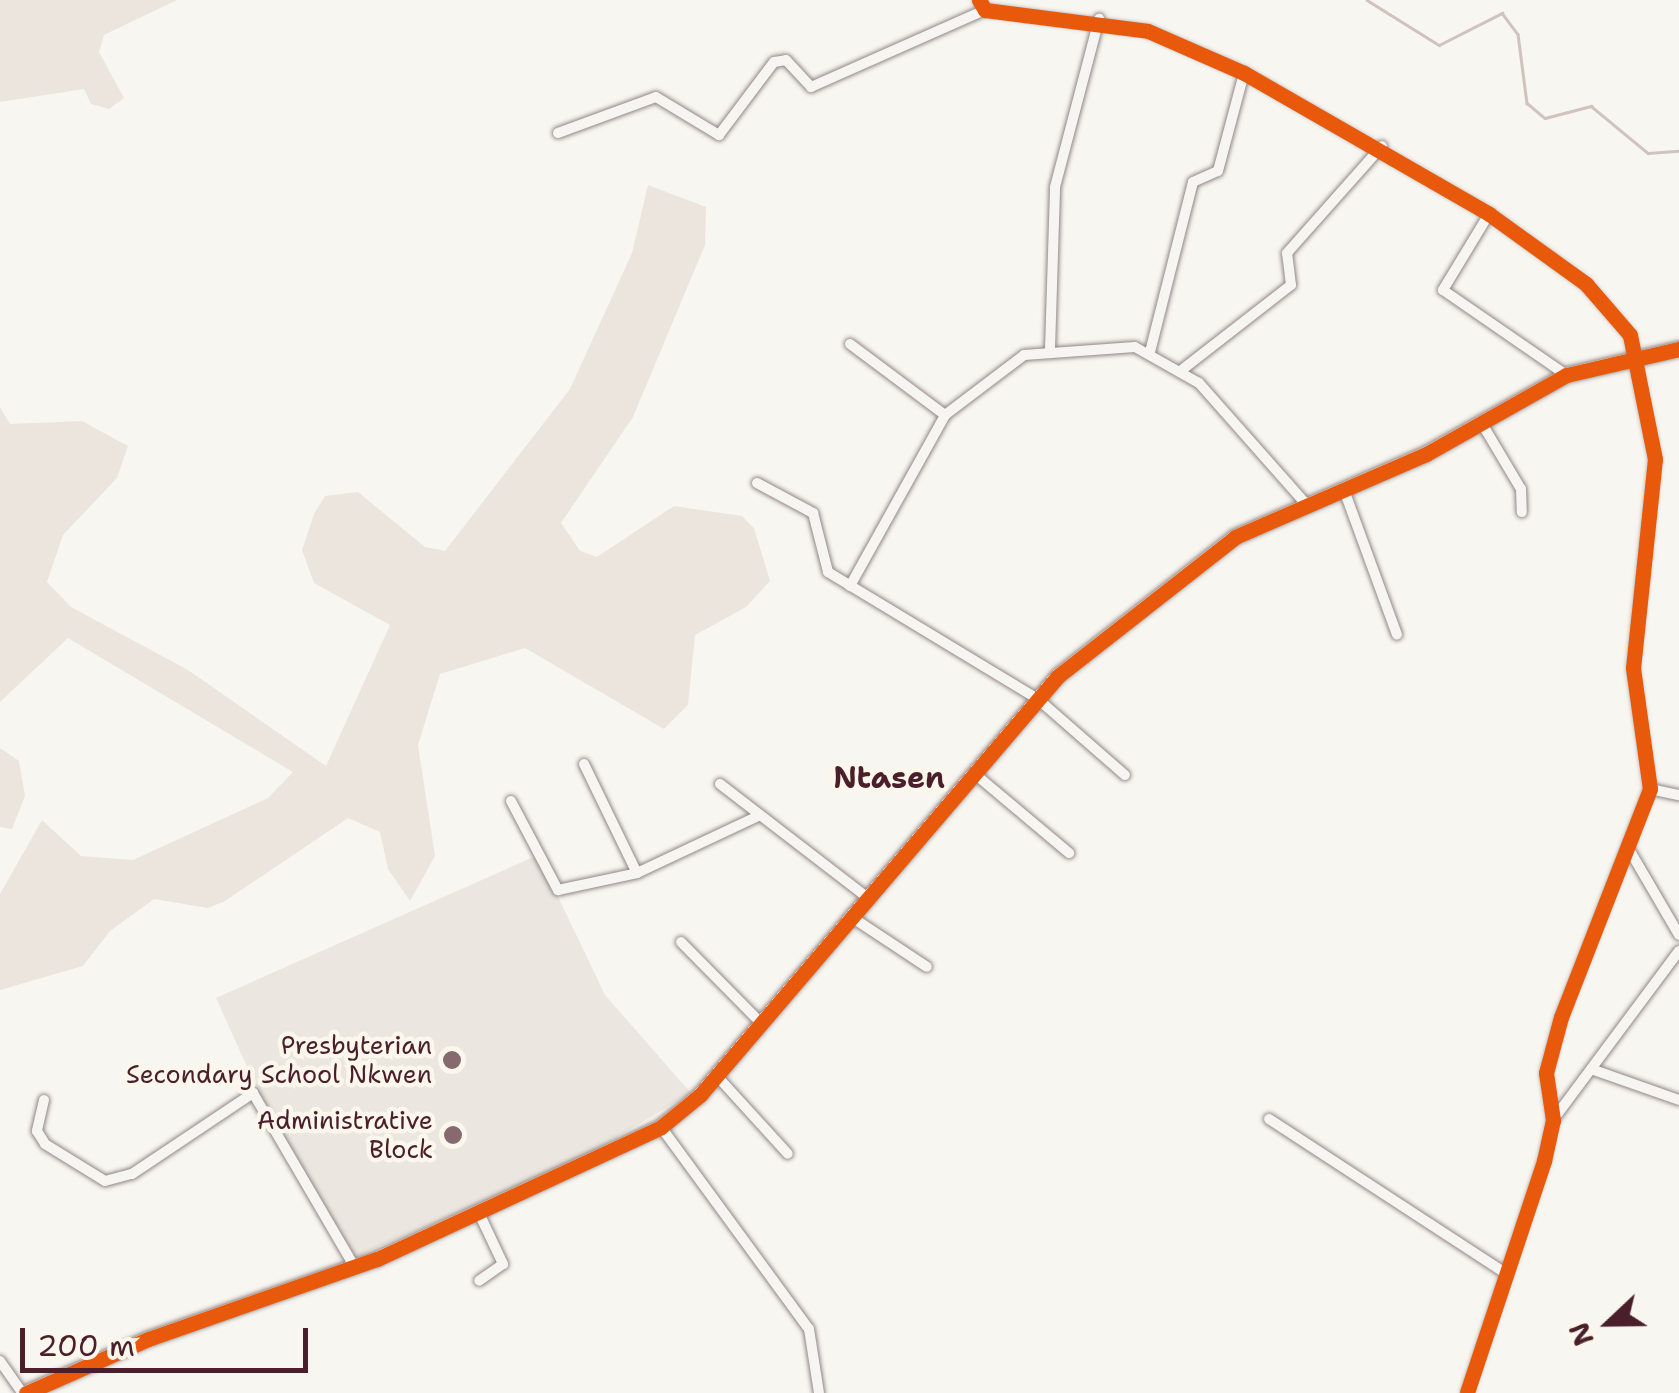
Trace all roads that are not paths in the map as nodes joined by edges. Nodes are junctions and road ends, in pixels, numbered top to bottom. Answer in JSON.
{"nodes":[{"id":1,"x":982,"y":5,"type":"edge"},
{"id":2,"x":1099,"y":19,"type":"junction"},
{"id":3,"x":1244,"y":73,"type":"junction"},
{"id":4,"x":558,"y":133,"type":"dead end"},
{"id":5,"x":1382,"y":146,"type":"junction"},
{"id":6,"x":1489,"y":214,"type":"junction"},
{"id":7,"x":850,"y":344,"type":"dead end"},
{"id":8,"x":1679,"y":348,"type":"edge"},
{"id":9,"x":1050,"y":350,"type":"junction"},
{"id":10,"x":1150,"y":352,"type":"junction"},
{"id":11,"x":1635,"y":356,"type":"junction"},
{"id":12,"x":1183,"y":369,"type":"junction"},
{"id":13,"x":1566,"y":375,"type":"junction"},
{"id":14,"x":945,"y":415,"type":"junction"},
{"id":15,"x":1480,"y":422,"type":"junction"},
{"id":16,"x":756,"y":483,"type":"dead end"},
{"id":17,"x":1344,"y":490,"type":"junction"},
{"id":18,"x":1307,"y":505,"type":"junction"},
{"id":19,"x":1522,"y":512,"type":"dead end"},
{"id":20,"x":850,"y":586,"type":"junction"},
{"id":21,"x":1397,"y":635,"type":"dead end"},
{"id":22,"x":1039,"y":700,"type":"junction"},
{"id":23,"x":584,"y":764,"type":"dead end"},
{"id":24,"x":975,"y":774,"type":"junction"},
{"id":25,"x":1125,"y":775,"type":"dead end"},
{"id":26,"x":720,"y":784,"type":"dead end"},
{"id":27,"x":1650,"y":789,"type":"junction"},
{"id":28,"x":1679,"y":795,"type":"edge"},
{"id":29,"x":511,"y":800,"type":"dead end"},
{"id":30,"x":758,"y":816,"type":"junction"},
{"id":31,"x":1630,"y":851,"type":"junction"},
{"id":32,"x":1068,"y":853,"type":"dead end"},
{"id":33,"x":637,"y":873,"type":"junction"},
{"id":34,"x":868,"y":898,"type":"junction"},
{"id":35,"x":850,"y":916,"type":"junction"},
{"id":36,"x":1679,"y":935,"type":"edge"},
{"id":37,"x":681,"y":942,"type":"dead end"},
{"id":38,"x":1679,"y":952,"type":"edge"},
{"id":39,"x":927,"y":966,"type":"dead end"},
{"id":40,"x":760,"y":1022,"type":"junction"},
{"id":41,"x":1591,"y":1069,"type":"junction"},
{"id":42,"x":718,"y":1076,"type":"junction"},
{"id":43,"x":44,"y":1100,"type":"dead end"},
{"id":44,"x":1679,"y":1100,"type":"edge"},
{"id":45,"x":1269,"y":1119,"type":"dead end"},
{"id":46,"x":1553,"y":1120,"type":"junction"},
{"id":47,"x":661,"y":1127,"type":"junction"},
{"id":48,"x":788,"y":1154,"type":"dead end"},
{"id":49,"x":478,"y":1211,"type":"junction"},
{"id":50,"x":354,"y":1266,"type":"junction"},
{"id":51,"x":1505,"y":1273,"type":"junction"},
{"id":52,"x":479,"y":1281,"type":"dead end"},
{"id":53,"x":0,"y":1361,"type":"edge"},
{"id":54,"x":62,"y":1386,"type":"edge"},
{"id":55,"x":24,"y":1393,"type":"edge"},
{"id":56,"x":820,"y":1393,"type":"edge"},
{"id":57,"x":1467,"y":1393,"type":"edge"}],
"edges":[{"from":1,"to":2,"type":"street"},
{"from":1,"to":4,"type":"street"},
{"from":2,"to":3,"type":"street"},
{"from":2,"to":9,"type":"street"},
{"from":3,"to":5,"type":"street"},
{"from":3,"to":10,"type":"street"},
{"from":5,"to":6,"type":"street"},
{"from":5,"to":12,"type":"street"},
{"from":6,"to":11,"type":"street"},
{"from":6,"to":13,"type":"street"},
{"from":7,"to":14,"type":"street"},
{"from":8,"to":11,"type":"street"},
{"from":9,"to":10,"type":"street"},
{"from":9,"to":14,"type":"street"},
{"from":10,"to":12,"type":"street"},
{"from":11,"to":13,"type":"street"},
{"from":11,"to":27,"type":"street"},
{"from":12,"to":18,"type":"street"},
{"from":13,"to":15,"type":"street"},
{"from":14,"to":20,"type":"street"},
{"from":15,"to":17,"type":"street"},
{"from":15,"to":19,"type":"street"},
{"from":16,"to":20,"type":"street"},
{"from":17,"to":18,"type":"street"},
{"from":17,"to":21,"type":"street"},
{"from":18,"to":22,"type":"street"},
{"from":20,"to":22,"type":"street"},
{"from":22,"to":24,"type":"street"},
{"from":22,"to":25,"type":"street"},
{"from":23,"to":33,"type":"street"},
{"from":24,"to":32,"type":"street"},
{"from":24,"to":34,"type":"street"},
{"from":26,"to":30,"type":"street"},
{"from":27,"to":28,"type":"street"},
{"from":27,"to":31,"type":"street"},
{"from":29,"to":33,"type":"street"},
{"from":30,"to":33,"type":"street"},
{"from":30,"to":34,"type":"street"},
{"from":31,"to":36,"type":"street"},
{"from":31,"to":46,"type":"street"},
{"from":34,"to":35,"type":"street"},
{"from":35,"to":39,"type":"street"},
{"from":35,"to":40,"type":"street"},
{"from":37,"to":40,"type":"street"},
{"from":38,"to":41,"type":"street"},
{"from":40,"to":42,"type":"street"},
{"from":41,"to":44,"type":"street"},
{"from":41,"to":46,"type":"street"},
{"from":42,"to":47,"type":"street"},
{"from":42,"to":48,"type":"street"},
{"from":43,"to":50,"type":"street"},
{"from":45,"to":51,"type":"street"},
{"from":46,"to":51,"type":"street"},
{"from":47,"to":49,"type":"street"},
{"from":47,"to":56,"type":"street"},
{"from":49,"to":50,"type":"street"},
{"from":49,"to":52,"type":"street"},
{"from":50,"to":54,"type":"street"},
{"from":51,"to":57,"type":"street"},
{"from":53,"to":55,"type":"street"},
{"from":54,"to":55,"type":"street"}]}
